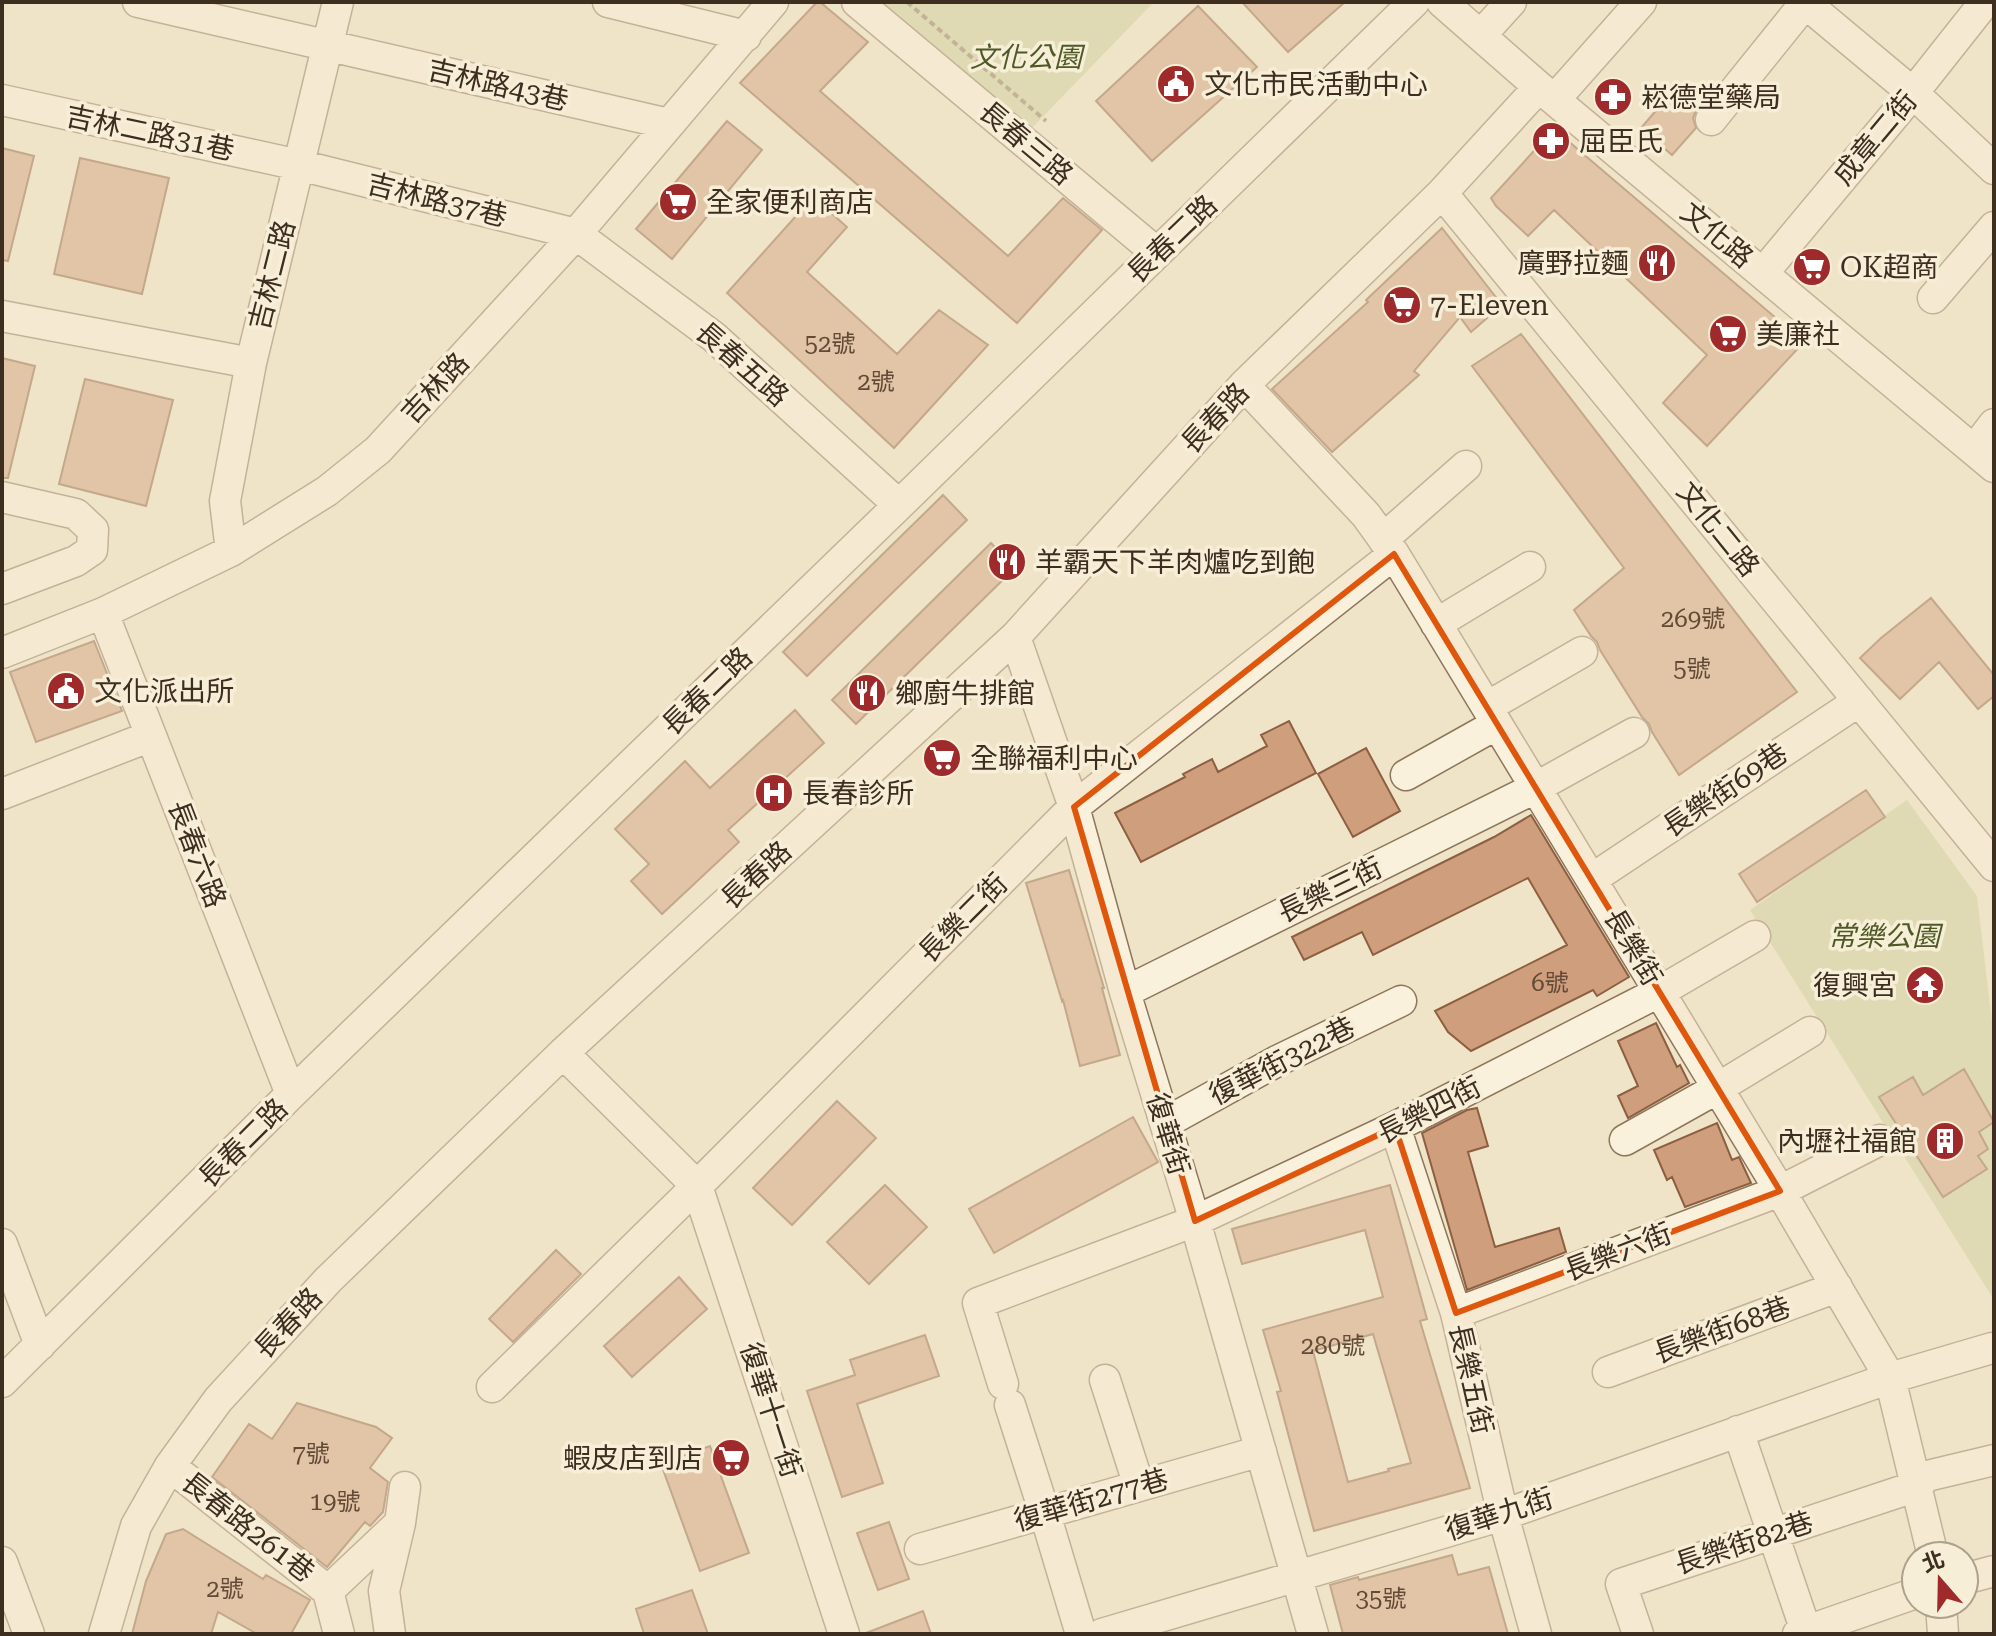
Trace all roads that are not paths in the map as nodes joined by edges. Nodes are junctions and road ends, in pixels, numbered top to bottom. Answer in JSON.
{"nodes":[{"id":1,"x":138,"y":2,"type":"edge"},
{"id":2,"x":338,"y":2,"type":"edge"},
{"id":3,"x":608,"y":2,"type":"edge"},
{"id":4,"x":773,"y":2,"type":"edge"},
{"id":5,"x":857,"y":2,"type":"edge"},
{"id":6,"x":1414,"y":2,"type":"edge"},
{"id":7,"x":1442,"y":2,"type":"edge"},
{"id":8,"x":1511,"y":2,"type":"edge"},
{"id":9,"x":1641,"y":2,"type":"edge"},
{"id":10,"x":1805,"y":2,"type":"edge"},
{"id":11,"x":1985,"y":2,"type":"edge"},
{"id":12,"x":1481,"y":35,"type":"junction"},
{"id":13,"x":746,"y":36,"type":"junction"},
{"id":14,"x":328,"y":46,"type":"junction"},
{"id":15,"x":1547,"y":93,"type":"junction"},
{"id":16,"x":1913,"y":93,"type":"junction"},
{"id":17,"x":2,"y":100,"type":"edge"},
{"id":18,"x":1711,"y":120,"type":"dead end"},
{"id":19,"x":669,"y":124,"type":"junction"},
{"id":20,"x":299,"y":165,"type":"junction"},
{"id":21,"x":1994,"y":169,"type":"edge"},
{"id":22,"x":1442,"y":193,"type":"junction"},
{"id":23,"x":1994,"y":227,"type":"edge"},
{"id":24,"x":576,"y":234,"type":"junction"},
{"id":25,"x":1157,"y":253,"type":"junction"},
{"id":26,"x":1763,"y":273,"type":"junction"},
{"id":27,"x":1933,"y":298,"type":"dead end"},
{"id":28,"x":2,"y":316,"type":"edge"},
{"id":29,"x":251,"y":363,"type":"junction"},
{"id":30,"x":1244,"y":385,"type":"junction"},
{"id":31,"x":1994,"y":424,"type":"edge"},
{"id":32,"x":1984,"y":458,"type":"edge"},
{"id":33,"x":1466,"y":466,"type":"dead end"},
{"id":34,"x":2,"y":497,"type":"edge"},
{"id":35,"x":899,"y":505,"type":"junction"},
{"id":36,"x":1388,"y":547,"type":"junction"},
{"id":37,"x":231,"y":551,"type":"junction"},
{"id":38,"x":1530,"y":567,"type":"dead end"},
{"id":39,"x":2,"y":589,"type":"edge"},
{"id":40,"x":103,"y":613,"type":"junction"},
{"id":41,"x":1436,"y":624,"type":"junction"},
{"id":42,"x":1015,"y":637,"type":"junction"},
{"id":43,"x":1582,"y":652,"type":"dead end"},
{"id":44,"x":2,"y":653,"type":"edge"},
{"id":45,"x":1859,"y":701,"type":"junction"},
{"id":46,"x":1492,"y":716,"type":"junction"},
{"id":47,"x":1634,"y":733,"type":"dead end"},
{"id":48,"x":151,"y":736,"type":"junction"},
{"id":49,"x":1406,"y":775,"type":"dead end"},
{"id":50,"x":1535,"y":788,"type":"junction"},
{"id":51,"x":2,"y":794,"type":"edge"},
{"id":52,"x":1074,"y":807,"type":"junction"},
{"id":53,"x":1994,"y":866,"type":"edge"},
{"id":54,"x":1592,"y":879,"type":"junction"},
{"id":55,"x":1755,"y":936,"type":"dead end"},
{"id":56,"x":1125,"y":992,"type":"junction"},
{"id":57,"x":1659,"y":992,"type":"junction"},
{"id":58,"x":1401,"y":1001,"type":"dead end"},
{"id":59,"x":1810,"y":1032,"type":"dead end"},
{"id":60,"x":563,"y":1053,"type":"junction"},
{"id":61,"x":1718,"y":1088,"type":"junction"},
{"id":62,"x":291,"y":1094,"type":"junction"},
{"id":63,"x":1165,"y":1123,"type":"junction"},
{"id":64,"x":1395,"y":1127,"type":"junction"},
{"id":65,"x":1625,"y":1140,"type":"dead end"},
{"id":66,"x":1880,"y":1140,"type":"dead end"},
{"id":67,"x":697,"y":1186,"type":"junction"},
{"id":68,"x":1780,"y":1191,"type":"junction"},
{"id":69,"x":1195,"y":1221,"type":"junction"},
{"id":70,"x":2,"y":1244,"type":"edge"},
{"id":71,"x":1837,"y":1287,"type":"junction"},
{"id":72,"x":1456,"y":1313,"type":"junction"},
{"id":73,"x":40,"y":1345,"type":"junction"},
{"id":74,"x":1992,"y":1348,"type":"dead end"},
{"id":75,"x":1608,"y":1372,"type":"dead end"},
{"id":76,"x":1890,"y":1378,"type":"junction"},
{"id":77,"x":1105,"y":1380,"type":"dead end"},
{"id":78,"x":2,"y":1382,"type":"edge"},
{"id":79,"x":492,"y":1387,"type":"dead end"},
{"id":80,"x":1738,"y":1431,"type":"junction"},
{"id":81,"x":1261,"y":1451,"type":"junction"},
{"id":82,"x":1994,"y":1460,"type":"edge"},
{"id":83,"x":170,"y":1466,"type":"junction"},
{"id":84,"x":1139,"y":1486,"type":"junction"},
{"id":85,"x":1917,"y":1486,"type":"junction"},
{"id":86,"x":405,"y":1487,"type":"dead end"},
{"id":87,"x":1045,"y":1514,"type":"junction"},
{"id":88,"x":1503,"y":1515,"type":"junction"},
{"id":89,"x":400,"y":1523,"type":"junction"},
{"id":90,"x":1773,"y":1534,"type":"junction"},
{"id":91,"x":1929,"y":1540,"type":"edge"},
{"id":92,"x":920,"y":1549,"type":"dead end"},
{"id":93,"x":2,"y":1562,"type":"edge"},
{"id":94,"x":1297,"y":1577,"type":"junction"},
{"id":95,"x":328,"y":1591,"type":"junction"},
{"id":96,"x":1900,"y":1599,"type":"edge"},
{"id":97,"x":1802,"y":1633,"type":"edge"},
{"id":98,"x":29,"y":1634,"type":"edge"},
{"id":99,"x":104,"y":1634,"type":"edge"},
{"id":100,"x":339,"y":1634,"type":"edge"},
{"id":101,"x":390,"y":1634,"type":"edge"},
{"id":102,"x":844,"y":1634,"type":"edge"},
{"id":103,"x":1081,"y":1634,"type":"edge"},
{"id":104,"x":1102,"y":1634,"type":"edge"},
{"id":105,"x":1313,"y":1634,"type":"edge"},
{"id":106,"x":1536,"y":1634,"type":"edge"},
{"id":107,"x":1638,"y":1634,"type":"edge"}],
"edges":[{"from":1,"to":14,"type":"street","name":"吉林路43巷"},
{"from":2,"to":14,"type":"street","name":"吉林二路"},
{"from":3,"to":13,"type":"street"},
{"from":4,"to":13,"type":"street","name":"吉林路"},
{"from":5,"to":25,"type":"street","name":"長春三路"},
{"from":6,"to":25,"type":"street","name":"長春二路"},
{"from":7,"to":12,"type":"street","name":"文化路"},
{"from":8,"to":12,"type":"street"},
{"from":9,"to":15,"type":"street","name":"長春路"},
{"from":10,"to":16,"type":"street"},
{"from":10,"to":18,"type":"street"},
{"from":11,"to":16,"type":"street","name":"成章二街"},
{"from":12,"to":15,"type":"street","name":"文化路"},
{"from":13,"to":19,"type":"street","name":"吉林路"},
{"from":14,"to":19,"type":"street","name":"吉林路43巷"},
{"from":14,"to":20,"type":"street","name":"吉林二路"},
{"from":15,"to":22,"type":"street","name":"長春路"},
{"from":15,"to":26,"type":"street","name":"文化路"},
{"from":16,"to":21,"type":"street"},
{"from":16,"to":26,"type":"street","name":"成章二街"},
{"from":17,"to":20,"type":"street","name":"吉林二路31巷"},
{"from":19,"to":24,"type":"street","name":"吉林路"},
{"from":20,"to":24,"type":"street","name":"吉林路37巷"},
{"from":20,"to":29,"type":"street","name":"吉林二路"},
{"from":22,"to":30,"type":"street","name":"長春路"},
{"from":22,"to":45,"type":"street","name":"文化二路"},
{"from":23,"to":27,"type":"street"},
{"from":24,"to":35,"type":"street","name":"長春五路"},
{"from":24,"to":37,"type":"street","name":"吉林路"},
{"from":25,"to":35,"type":"street","name":"長春二路"},
{"from":26,"to":32,"type":"street","name":"文化路"},
{"from":28,"to":29,"type":"street"},
{"from":29,"to":37,"type":"street","name":"吉林二路"},
{"from":30,"to":36,"type":"street","name":"長樂街"},
{"from":30,"to":42,"type":"street","name":"長春路"},
{"from":31,"to":32,"type":"street"},
{"from":33,"to":36,"type":"street","name":"長樂二街"},
{"from":34,"to":39,"type":"street"},
{"from":35,"to":62,"type":"street","name":"長春二路"},
{"from":36,"to":41,"type":"street","name":"長樂街"},
{"from":36,"to":52,"type":"street","name":"長樂二街"},
{"from":37,"to":40,"type":"street","name":"吉林路"},
{"from":38,"to":41,"type":"street"},
{"from":40,"to":44,"type":"street","name":"吉林路"},
{"from":40,"to":48,"type":"street","name":"長春六路"},
{"from":41,"to":46,"type":"street","name":"長樂街"},
{"from":42,"to":52,"type":"street","name":"復華街"},
{"from":42,"to":60,"type":"street","name":"長春路"},
{"from":43,"to":46,"type":"street"},
{"from":45,"to":53,"type":"street","name":"文化二路"},
{"from":45,"to":54,"type":"street","name":"長樂街69巷"},
{"from":46,"to":49,"type":"street"},
{"from":46,"to":50,"type":"street","name":"長樂街"},
{"from":47,"to":50,"type":"street","name":"長樂三街"},
{"from":48,"to":51,"type":"street"},
{"from":48,"to":62,"type":"street","name":"長春六路"},
{"from":50,"to":54,"type":"street","name":"長樂街"},
{"from":50,"to":56,"type":"street","name":"長樂三街"},
{"from":52,"to":56,"type":"street","name":"復華街"},
{"from":52,"to":67,"type":"street","name":"長樂二街"},
{"from":54,"to":57,"type":"street","name":"長樂街"},
{"from":55,"to":57,"type":"street","name":"長樂四街"},
{"from":56,"to":63,"type":"street","name":"復華街"},
{"from":57,"to":61,"type":"street","name":"長樂街"},
{"from":57,"to":64,"type":"street","name":"長樂四街"},
{"from":58,"to":63,"type":"street","name":"復華街322巷"},
{"from":59,"to":61,"type":"street"},
{"from":60,"to":67,"type":"street"},
{"from":60,"to":83,"type":"street","name":"長春路"},
{"from":61,"to":65,"type":"street"},
{"from":61,"to":68,"type":"street","name":"長樂街"},
{"from":62,"to":73,"type":"street","name":"長春二路"},
{"from":63,"to":69,"type":"street","name":"復華街"},
{"from":64,"to":69,"type":"street","name":"長樂四街"},
{"from":64,"to":72,"type":"street","name":"長樂五街"},
{"from":66,"to":68,"type":"street","name":"長樂六街"},
{"from":67,"to":79,"type":"street","name":"長樂二街"},
{"from":67,"to":102,"type":"street","name":"復華十一街"},
{"from":68,"to":71,"type":"street","name":"長樂街"},
{"from":68,"to":72,"type":"street","name":"長樂六街"},
{"from":69,"to":81,"type":"street","name":"復華街"},
{"from":69,"to":87,"type":"street","name":"長樂四街"},
{"from":70,"to":73,"type":"street"},
{"from":71,"to":75,"type":"street","name":"長樂街68巷"},
{"from":71,"to":76,"type":"street","name":"長樂街"},
{"from":72,"to":88,"type":"street","name":"長樂五街"},
{"from":73,"to":78,"type":"street","name":"長春二路"},
{"from":74,"to":76,"type":"street","name":"復華九街"},
{"from":76,"to":80,"type":"street","name":"復華九街"},
{"from":76,"to":85,"type":"street","name":"長樂街"},
{"from":77,"to":84,"type":"street"},
{"from":80,"to":88,"type":"street","name":"復華九街"},
{"from":80,"to":90,"type":"street"},
{"from":81,"to":84,"type":"street","name":"復華街277巷"},
{"from":81,"to":94,"type":"street","name":"復華街"},
{"from":82,"to":85,"type":"street","name":"長樂街82巷"},
{"from":83,"to":95,"type":"street","name":"長春路261巷"},
{"from":83,"to":99,"type":"street","name":"長春路"},
{"from":84,"to":87,"type":"street","name":"復華街277巷"},
{"from":85,"to":90,"type":"street","name":"長樂街82巷"},
{"from":85,"to":91,"type":"street","name":"長樂街"},
{"from":86,"to":89,"type":"street"},
{"from":87,"to":92,"type":"street","name":"復華街277巷"},
{"from":87,"to":103,"type":"street"},
{"from":88,"to":94,"type":"street","name":"復華九街"},
{"from":88,"to":106,"type":"street","name":"長樂五街"},
{"from":89,"to":95,"type":"street"},
{"from":89,"to":101,"type":"street"},
{"from":90,"to":97,"type":"street"},
{"from":90,"to":107,"type":"street","name":"長樂街82巷"},
{"from":93,"to":98,"type":"street"},
{"from":94,"to":104,"type":"street","name":"復華九街"},
{"from":94,"to":105,"type":"street","name":"復華街"},
{"from":95,"to":100,"type":"street","name":"長春路261巷"},
{"from":96,"to":97,"type":"street"}]}
